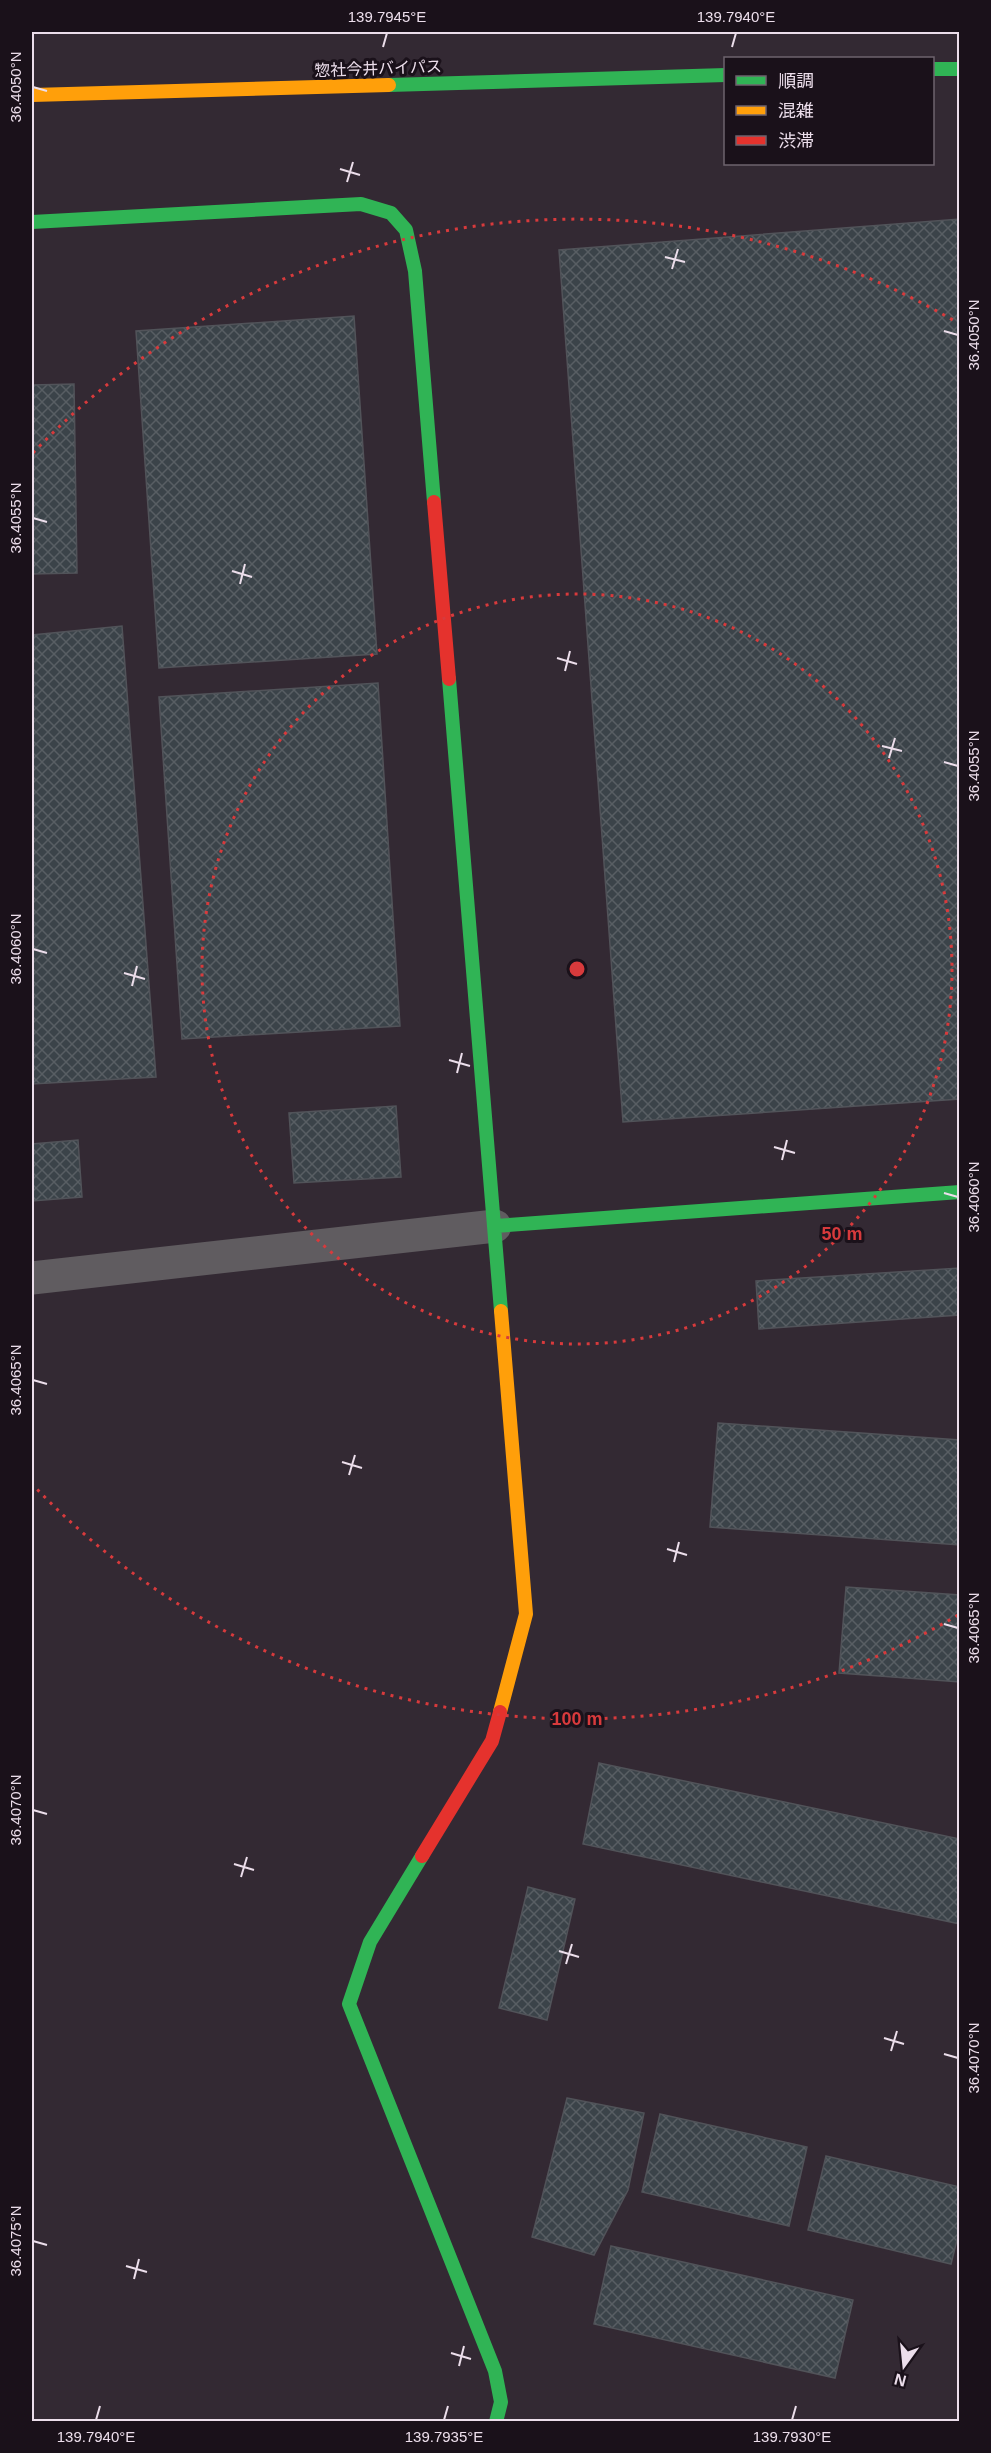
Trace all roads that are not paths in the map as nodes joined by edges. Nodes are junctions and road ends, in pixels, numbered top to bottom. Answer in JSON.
{"nodes":[{"id":1,"x":934,"y":69,"type":"edge"},
{"id":2,"x":960,"y":69,"type":"edge"},
{"id":3,"x":724,"y":75,"type":"edge"},
{"id":4,"x":32,"y":95,"type":"edge"},
{"id":5,"x":32,"y":222,"type":"edge"},
{"id":6,"x":960,"y":1192,"type":"edge"},
{"id":7,"x":495,"y":1226,"type":"junction"},
{"id":8,"x":32,"y":1278,"type":"edge"},
{"id":9,"x":496,"y":2421,"type":"edge"}],
"edges":[{"from":1,"to":2,"type":"street"},
{"from":3,"to":4,"type":"street","name":"惣社今井バイパス"},
{"from":5,"to":7,"type":"street"},
{"from":6,"to":7,"type":"street"},
{"from":7,"to":8,"type":"street"},
{"from":7,"to":9,"type":"street"}]}
